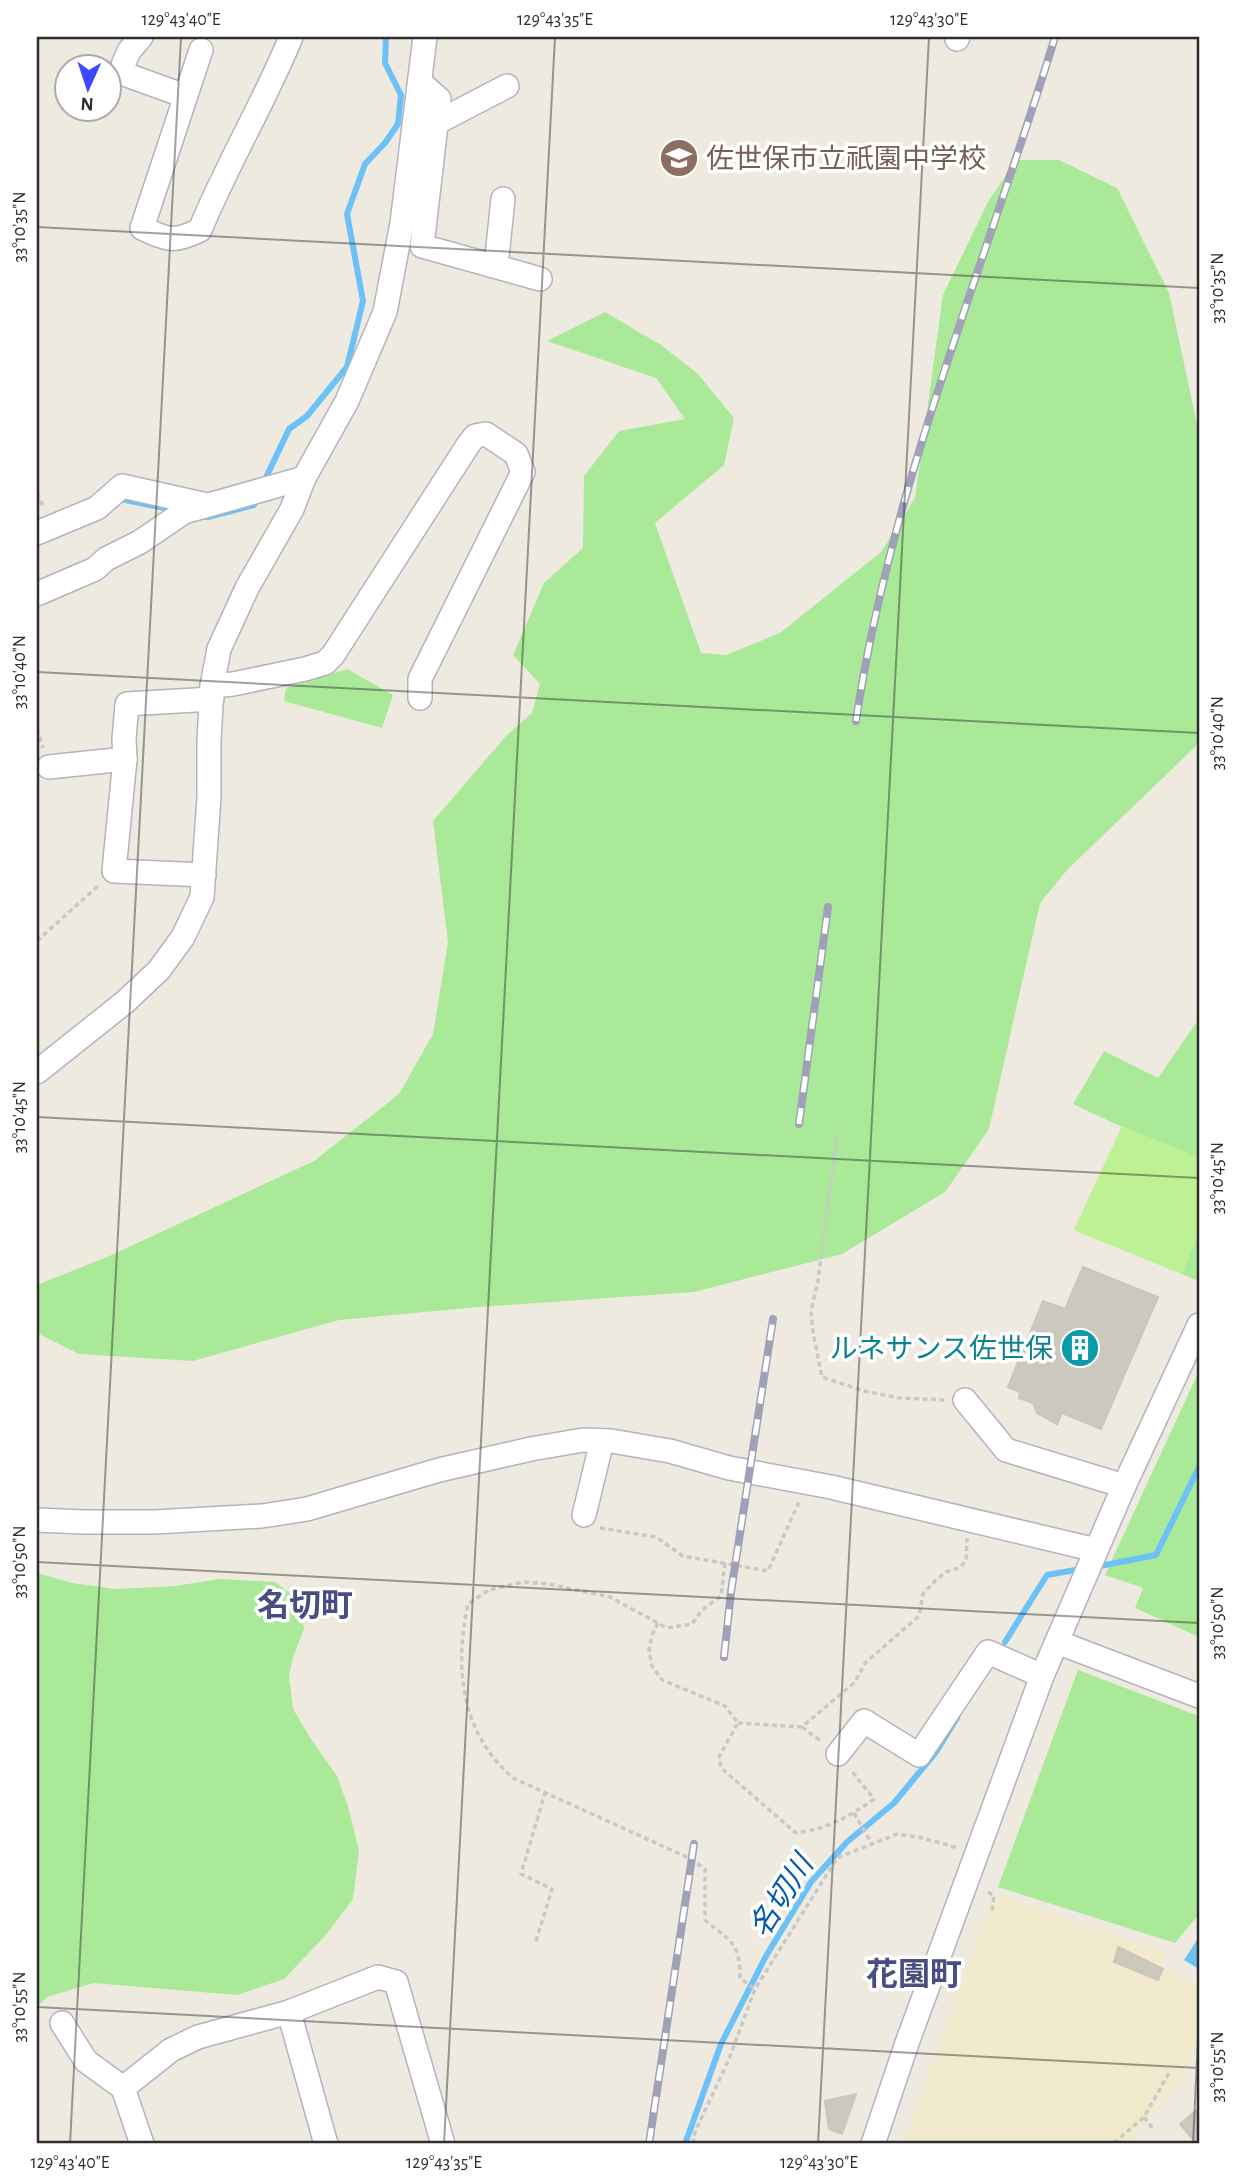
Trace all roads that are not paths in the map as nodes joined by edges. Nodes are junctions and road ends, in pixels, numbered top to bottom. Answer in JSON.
{"nodes":[{"id":1,"x":141,"y":37,"type":"edge"},
{"id":2,"x":291,"y":37,"type":"edge"},
{"id":3,"x":425,"y":37,"type":"edge"},
{"id":4,"x":201,"y":50,"type":"dead end"},
{"id":5,"x":421,"y":83,"type":"junction"},
{"id":6,"x":507,"y":86,"type":"dead end"},
{"id":7,"x":185,"y":96,"type":"junction"},
{"id":8,"x":436,"y":123,"type":"junction"},
{"id":9,"x":503,"y":199,"type":"dead end"},
{"id":10,"x":496,"y":266,"type":"junction"},
{"id":11,"x":540,"y":279,"type":"dead end"},
{"id":12,"x":304,"y":478,"type":"junction"},
{"id":13,"x":209,"y":505,"type":"junction"},
{"id":14,"x":37,"y":533,"type":"edge"},
{"id":15,"x":37,"y":594,"type":"edge"},
{"id":16,"x":212,"y":692,"type":"junction"},
{"id":17,"x":420,"y":698,"type":"dead end"},
{"id":18,"x":125,"y":759,"type":"junction"},
{"id":19,"x":49,"y":767,"type":"dead end"},
{"id":20,"x":204,"y":875,"type":"junction"},
{"id":21,"x":37,"y":1072,"type":"edge"},
{"id":22,"x":1199,"y":1325,"type":"edge"},
{"id":23,"x":965,"y":1400,"type":"road end"},
{"id":24,"x":602,"y":1441,"type":"junction"},
{"id":25,"x":1124,"y":1486,"type":"junction"},
{"id":26,"x":584,"y":1515,"type":"road end"},
{"id":27,"x":37,"y":1520,"type":"edge"},
{"id":28,"x":1095,"y":1552,"type":"junction"},
{"id":29,"x":1057,"y":1642,"type":"junction"},
{"id":30,"x":1042,"y":1676,"type":"junction"},
{"id":31,"x":1199,"y":1696,"type":"edge"},
{"id":32,"x":838,"y":1754,"type":"road end"},
{"id":33,"x":289,"y":2012,"type":"junction"},
{"id":34,"x":62,"y":2023,"type":"dead end"},
{"id":35,"x":123,"y":2088,"type":"junction"},
{"id":36,"x":142,"y":2144,"type":"edge"},
{"id":37,"x":326,"y":2144,"type":"edge"},
{"id":38,"x":443,"y":2144,"type":"edge"},
{"id":39,"x":873,"y":2144,"type":"edge"}],
"edges":[{"from":1,"to":7,"type":"street"},
{"from":2,"to":7,"type":"street"},
{"from":3,"to":5,"type":"street"},
{"from":4,"to":7,"type":"street"},
{"from":5,"to":8,"type":"street"},
{"from":5,"to":12,"type":"street"},
{"from":6,"to":8,"type":"street"},
{"from":8,"to":10,"type":"street"},
{"from":9,"to":10,"type":"street"},
{"from":10,"to":11,"type":"street"},
{"from":12,"to":13,"type":"street"},
{"from":12,"to":16,"type":"street"},
{"from":13,"to":14,"type":"street"},
{"from":13,"to":15,"type":"street"},
{"from":16,"to":17,"type":"street"},
{"from":16,"to":18,"type":"street"},
{"from":16,"to":20,"type":"street"},
{"from":18,"to":19,"type":"street"},
{"from":18,"to":20,"type":"street"},
{"from":20,"to":21,"type":"street"},
{"from":22,"to":25,"type":"street"},
{"from":23,"to":25,"type":"street"},
{"from":24,"to":26,"type":"street"},
{"from":24,"to":27,"type":"street"},
{"from":24,"to":28,"type":"street"},
{"from":25,"to":28,"type":"street"},
{"from":28,"to":29,"type":"street"},
{"from":29,"to":30,"type":"street"},
{"from":29,"to":31,"type":"street"},
{"from":30,"to":32,"type":"street"},
{"from":30,"to":39,"type":"street"},
{"from":33,"to":35,"type":"street"},
{"from":33,"to":37,"type":"street"},
{"from":33,"to":38,"type":"street"},
{"from":34,"to":35,"type":"street"},
{"from":35,"to":36,"type":"street"}]}
